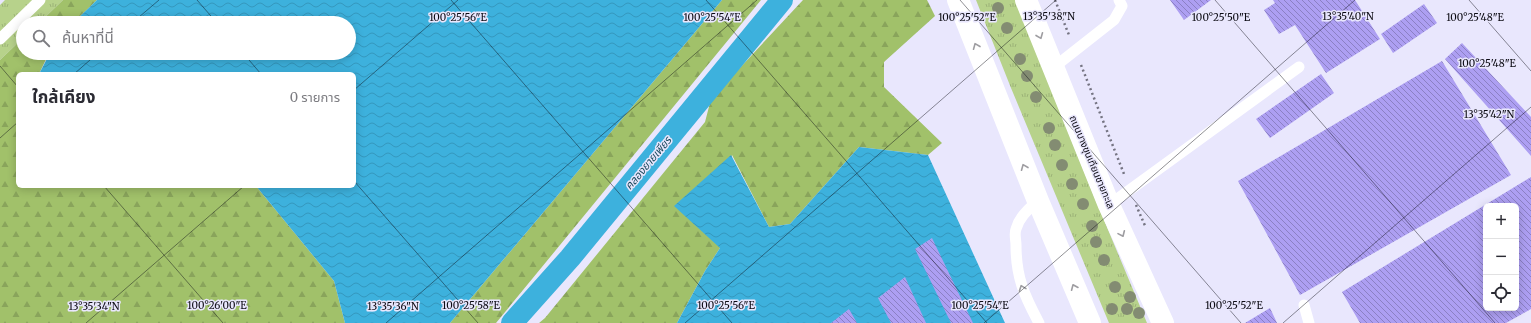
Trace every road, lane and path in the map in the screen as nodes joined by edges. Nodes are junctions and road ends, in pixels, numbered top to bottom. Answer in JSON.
{"nodes":[{"id":1,"x":40,"y":0,"type":"edge"},
{"id":2,"x":958,"y":0,"type":"edge"},
{"id":3,"x":1026,"y":0,"type":"edge"},
{"id":4,"x":1055,"y":0,"type":"edge"},
{"id":5,"x":1119,"y":0,"type":"edge"},
{"id":6,"x":24,"y":16,"type":"edge"},
{"id":7,"x":16,"y":23,"type":"edge"},
{"id":8,"x":0,"y":39,"type":"edge"},
{"id":9,"x":1075,"y":51,"type":"junction"},
{"id":10,"x":1299,"y":67,"type":"dead end"},
{"id":11,"x":1053,"y":68,"type":"junction"},
{"id":12,"x":1130,"y":190,"type":"junction"},
{"id":13,"x":1038,"y":200,"type":"junction"},
{"id":14,"x":1109,"y":205,"type":"junction"},
{"id":15,"x":1148,"y":234,"type":"dead end"},
{"id":16,"x":1304,"y":305,"type":"dead end"},
{"id":17,"x":1039,"y":323,"type":"edge"},
{"id":18,"x":1090,"y":323,"type":"edge"},
{"id":19,"x":1163,"y":323,"type":"edge"},
{"id":20,"x":1309,"y":323,"type":"edge"}],
"edges":[{"from":1,"to":6,"type":"lane"},
{"from":13,"to":2,"type":"main road","one_way":true},
{"from":3,"to":11,"type":"main road","name":"ถนนบางขุนเทียนชายทะเล","one_way":true},
{"from":4,"to":9,"type":"path"},
{"from":5,"to":9,"type":"lane"},
{"from":7,"to":8,"type":"lane"},
{"from":9,"to":11,"type":"lane"},
{"from":9,"to":12,"type":"path"},
{"from":10,"to":12,"type":"lane"},
{"from":11,"to":14,"type":"main road","name":"ถนนบางขุนเทียนชายทะเล"},
{"from":12,"to":14,"type":"lane"},
{"from":12,"to":15,"type":"path"},
{"from":17,"to":13,"type":"lane","one_way":true},
{"from":18,"to":13,"type":"main road","one_way":true},
{"from":14,"to":19,"type":"main road","name":"ถนนบางขุนเทียนชายทะเล","one_way":true},
{"from":16,"to":20,"type":"lane"}]}
